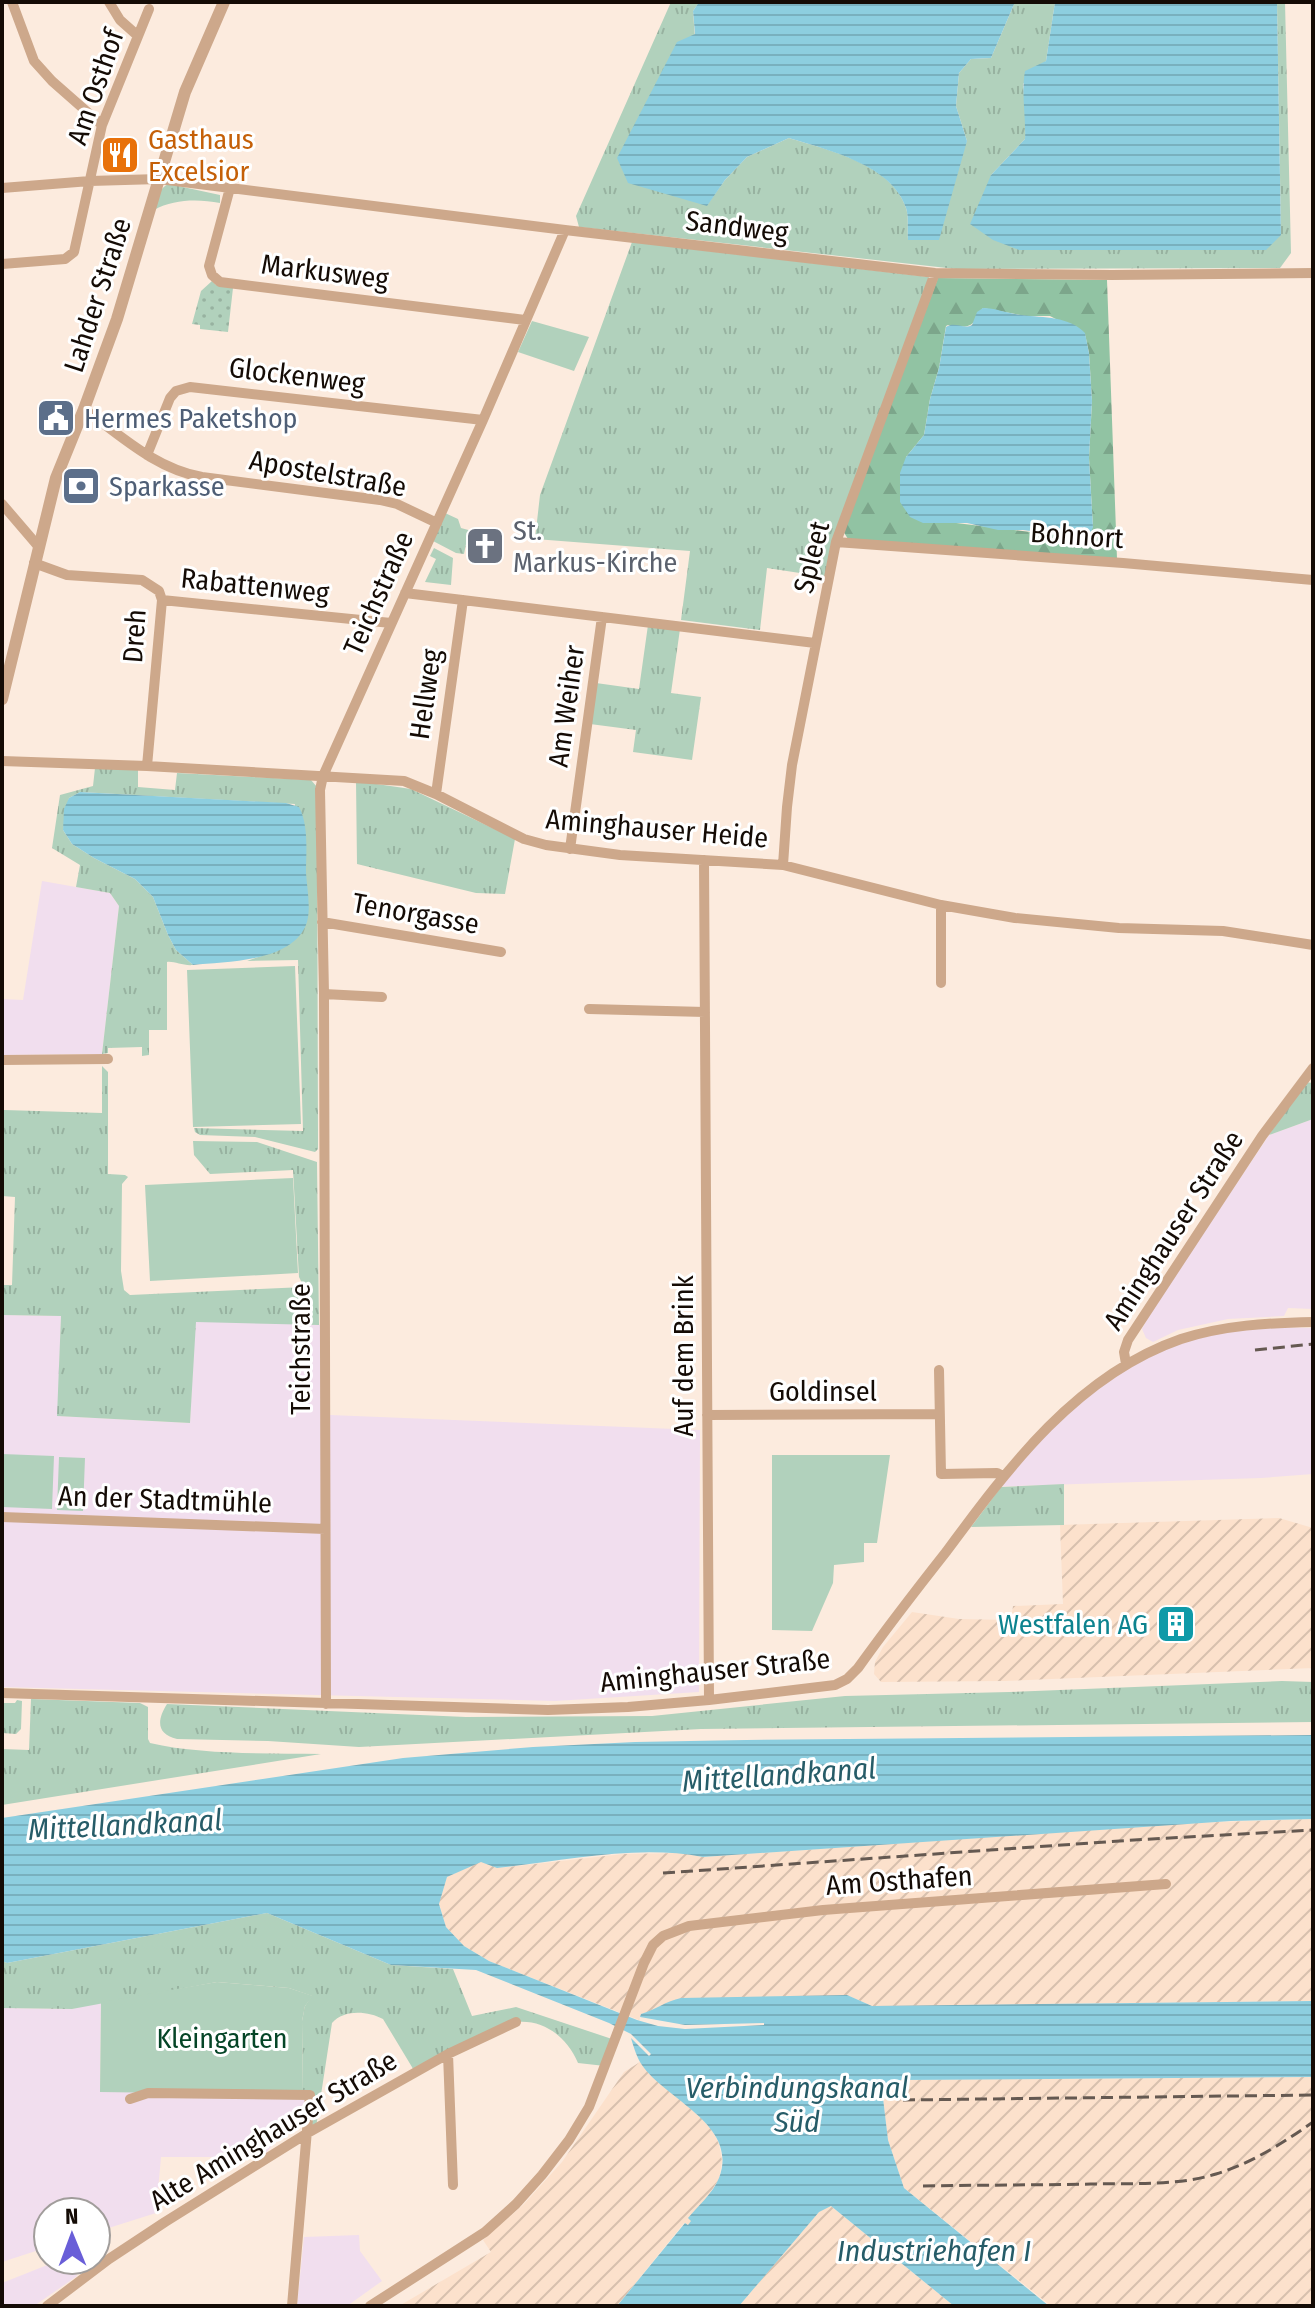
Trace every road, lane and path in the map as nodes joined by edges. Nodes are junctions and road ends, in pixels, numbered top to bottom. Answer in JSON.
{"nodes":[{"id":1,"x":12,"y":2,"type":"edge"},
{"id":2,"x":109,"y":2,"type":"edge"},
{"id":3,"x":224,"y":2,"type":"edge"},
{"id":4,"x":149,"y":9,"type":"dead end"},
{"id":5,"x":138,"y":36,"type":"junction"},
{"id":6,"x":102,"y":125,"type":"junction"},
{"id":7,"x":159,"y":179,"type":"junction"},
{"id":8,"x":90,"y":181,"type":"junction"},
{"id":9,"x":2,"y":188,"type":"edge"},
{"id":10,"x":230,"y":188,"type":"junction"},
{"id":11,"x":565,"y":230,"type":"junction"},
{"id":12,"x":2,"y":264,"type":"edge"},
{"id":13,"x":935,"y":273,"type":"junction"},
{"id":14,"x":1313,"y":273,"type":"edge"},
{"id":15,"x":525,"y":320,"type":"junction"},
{"id":16,"x":84,"y":409,"type":"junction"},
{"id":17,"x":483,"y":420,"type":"junction"},
{"id":18,"x":147,"y":455,"type":"junction"},
{"id":19,"x":2,"y":504,"type":"edge"},
{"id":20,"x":437,"y":523,"type":"junction"},
{"id":21,"x":836,"y":542,"type":"junction"},
{"id":22,"x":38,"y":546,"type":"junction"},
{"id":23,"x":34,"y":563,"type":"junction"},
{"id":24,"x":1313,"y":580,"type":"edge"},
{"id":25,"x":405,"y":593,"type":"junction"},
{"id":26,"x":162,"y":600,"type":"junction"},
{"id":27,"x":463,"y":600,"type":"junction"},
{"id":28,"x":602,"y":617,"type":"junction"},
{"id":29,"x":391,"y":623,"type":"junction"},
{"id":30,"x":815,"y":643,"type":"junction"},
{"id":31,"x":2,"y":699,"type":"edge"},
{"id":32,"x":2,"y":761,"type":"edge"},
{"id":33,"x":147,"y":766,"type":"junction"},
{"id":34,"x":323,"y":776,"type":"junction"},
{"id":35,"x":436,"y":794,"type":"junction"},
{"id":36,"x":570,"y":849,"type":"junction"},
{"id":37,"x":704,"y":860,"type":"junction"},
{"id":38,"x":783,"y":865,"type":"junction"},
{"id":39,"x":941,"y":905,"type":"junction"},
{"id":40,"x":322,"y":922,"type":"junction"},
{"id":41,"x":1313,"y":945,"type":"edge"},
{"id":42,"x":501,"y":952,"type":"dead end"},
{"id":43,"x":941,"y":983,"type":"dead end"},
{"id":44,"x":324,"y":994,"type":"junction"},
{"id":45,"x":382,"y":997,"type":"dead end"},
{"id":46,"x":589,"y":1009,"type":"dead end"},
{"id":47,"x":705,"y":1012,"type":"junction"},
{"id":48,"x":108,"y":1059,"type":"dead end"},
{"id":49,"x":2,"y":1060,"type":"edge"},
{"id":50,"x":1313,"y":1068,"type":"edge"},
{"id":51,"x":1313,"y":1322,"type":"edge"},
{"id":52,"x":1126,"y":1364,"type":"junction"},
{"id":53,"x":939,"y":1370,"type":"dead end"},
{"id":54,"x":939,"y":1414,"type":"junction"},
{"id":55,"x":707,"y":1415,"type":"junction"},
{"id":56,"x":1003,"y":1476,"type":"junction"},
{"id":57,"x":2,"y":1517,"type":"edge"},
{"id":58,"x":325,"y":1529,"type":"junction"},
{"id":59,"x":2,"y":1693,"type":"edge"},
{"id":60,"x":709,"y":1700,"type":"junction"},
{"id":61,"x":326,"y":1704,"type":"junction"},
{"id":62,"x":1166,"y":1884,"type":"dead end"},
{"id":63,"x":516,"y":2022,"type":"dead end"},
{"id":64,"x":448,"y":2054,"type":"junction"},
{"id":65,"x":130,"y":2099,"type":"dead end"},
{"id":66,"x":306,"y":2134,"type":"junction"},
{"id":67,"x":453,"y":2185,"type":"dead end"},
{"id":68,"x":47,"y":2306,"type":"edge"},
{"id":69,"x":292,"y":2306,"type":"edge"},
{"id":70,"x":370,"y":2306,"type":"edge"}],
"edges":[{"from":1,"to":6,"type":"street"},
{"from":2,"to":5,"type":"street"},
{"from":3,"to":7,"type":"street","name":"Lahder Straße"},
{"from":4,"to":5,"type":"street","name":"Am Osthof"},
{"from":5,"to":6,"type":"street","name":"Am Osthof"},
{"from":6,"to":8,"type":"street","name":"Am Osthof"},
{"from":7,"to":8,"type":"street","name":"Sandweg"},
{"from":7,"to":10,"type":"street","name":"Sandweg"},
{"from":7,"to":16,"type":"street","name":"Lahder Straße"},
{"from":8,"to":9,"type":"street","name":"Sandweg"},
{"from":8,"to":12,"type":"street","name":"Am Osthof"},
{"from":10,"to":11,"type":"street","name":"Sandweg"},
{"from":10,"to":15,"type":"street","name":"Markusweg"},
{"from":11,"to":13,"type":"street","name":"Sandweg"},
{"from":11,"to":15,"type":"street","name":"Teichstraße"},
{"from":13,"to":14,"type":"street","name":"Sandweg"},
{"from":13,"to":21,"type":"street","name":"Spleet"},
{"from":15,"to":17,"type":"street","name":"Teichstraße"},
{"from":16,"to":18,"type":"street","name":"Apostelstraße"},
{"from":16,"to":22,"type":"street","name":"Lahder Straße"},
{"from":17,"to":18,"type":"street","name":"Glockenweg"},
{"from":17,"to":20,"type":"street","name":"Teichstraße"},
{"from":18,"to":20,"type":"street","name":"Apostelstraße"},
{"from":19,"to":22,"type":"street"},
{"from":20,"to":25,"type":"street","name":"Teichstraße"},
{"from":21,"to":24,"type":"street","name":"Bohnort"},
{"from":21,"to":30,"type":"street","name":"Spleet"},
{"from":22,"to":23,"type":"street","name":"Lahder Straße"},
{"from":23,"to":26,"type":"street","name":"Dreh"},
{"from":23,"to":31,"type":"street","name":"Lahder Straße"},
{"from":25,"to":27,"type":"street"},
{"from":25,"to":29,"type":"street","name":"Teichstraße"},
{"from":26,"to":29,"type":"street","name":"Rabattenweg"},
{"from":26,"to":33,"type":"street","name":"Dreh"},
{"from":27,"to":28,"type":"street"},
{"from":27,"to":35,"type":"street","name":"Hellweg"},
{"from":28,"to":30,"type":"street"},
{"from":28,"to":36,"type":"street","name":"Am Weiher"},
{"from":29,"to":34,"type":"street","name":"Teichstraße"},
{"from":30,"to":38,"type":"street","name":"Spleet"},
{"from":32,"to":33,"type":"street","name":"Aminghauser Heide"},
{"from":33,"to":34,"type":"street","name":"Aminghauser Heide"},
{"from":34,"to":35,"type":"street","name":"Aminghauser Heide"},
{"from":34,"to":40,"type":"street","name":"Teichstraße"},
{"from":35,"to":36,"type":"street","name":"Aminghauser Heide"},
{"from":36,"to":37,"type":"street","name":"Aminghauser Heide"},
{"from":37,"to":38,"type":"street","name":"Aminghauser Heide"},
{"from":37,"to":47,"type":"street","name":"Auf dem Brink"},
{"from":38,"to":39,"type":"street","name":"Aminghauser Heide"},
{"from":39,"to":41,"type":"street","name":"Aminghauser Heide"},
{"from":39,"to":43,"type":"street"},
{"from":40,"to":42,"type":"street","name":"Tenorgasse"},
{"from":40,"to":44,"type":"street","name":"Teichstraße"},
{"from":44,"to":45,"type":"street"},
{"from":44,"to":58,"type":"street","name":"Teichstraße"},
{"from":46,"to":47,"type":"street"},
{"from":47,"to":55,"type":"street","name":"Auf dem Brink"},
{"from":48,"to":49,"type":"street"},
{"from":50,"to":52,"type":"street","name":"Aminghauser Straße"},
{"from":51,"to":52,"type":"street"},
{"from":52,"to":56,"type":"street","name":"Aminghauser Straße"},
{"from":53,"to":54,"type":"street"},
{"from":54,"to":55,"type":"street","name":"Goldinsel"},
{"from":54,"to":56,"type":"street"},
{"from":55,"to":60,"type":"street","name":"Auf dem Brink"},
{"from":56,"to":60,"type":"street","name":"Aminghauser Straße"},
{"from":57,"to":58,"type":"street","name":"An der Stadtmühle"},
{"from":58,"to":61,"type":"street","name":"Teichstraße"},
{"from":59,"to":61,"type":"street","name":"Aminghauser Straße"},
{"from":60,"to":61,"type":"street","name":"Aminghauser Straße"},
{"from":62,"to":70,"type":"street","name":"Am Osthafen"},
{"from":63,"to":64,"type":"street","name":"Alte Aminghauser Straße"},
{"from":64,"to":66,"type":"street","name":"Alte Aminghauser Straße"},
{"from":64,"to":67,"type":"street"},
{"from":65,"to":66,"type":"street"},
{"from":66,"to":68,"type":"street","name":"Alte Aminghauser Straße"},
{"from":66,"to":69,"type":"street"}]}
